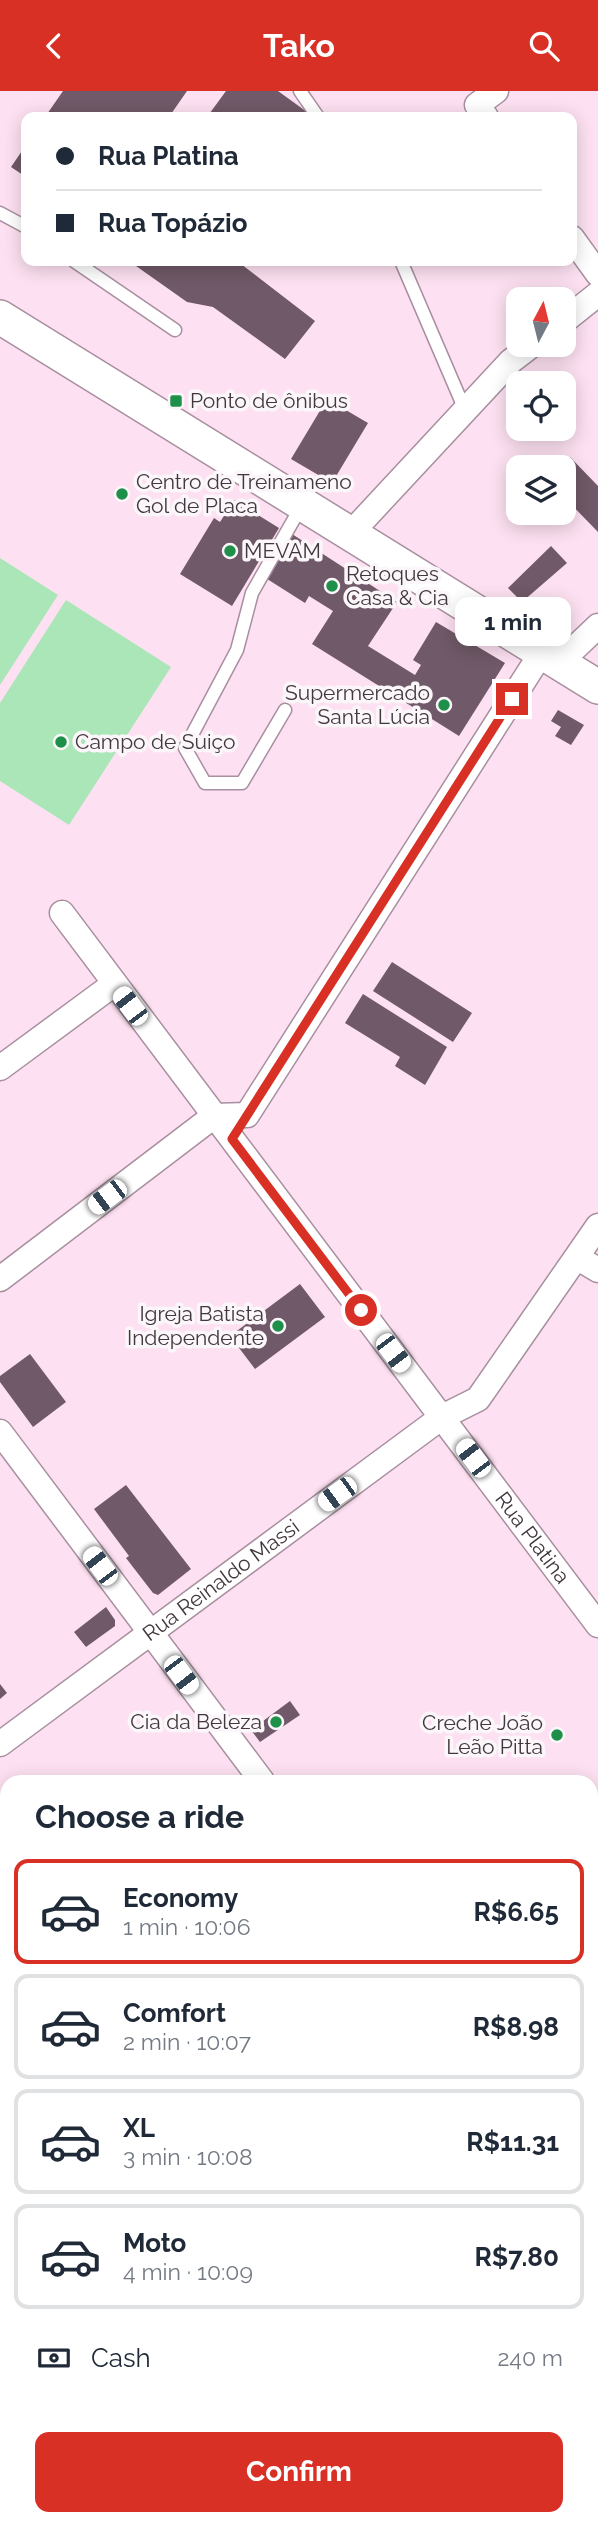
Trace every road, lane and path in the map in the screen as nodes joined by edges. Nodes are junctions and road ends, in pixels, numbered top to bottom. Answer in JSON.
{"nodes":[{"id":1,"x":300,"y":91,"type":"edge"},
{"id":2,"x":315,"y":112,"type":"edge"},
{"id":3,"x":0,"y":213,"type":"edge"},
{"id":4,"x":21,"y":224,"type":"edge"},
{"id":5,"x":577,"y":245,"type":"edge"},
{"id":6,"x":81,"y":266,"type":"edge"},
{"id":7,"x":403,"y":266,"type":"edge"},
{"id":8,"x":598,"y":274,"type":"edge"},
{"id":9,"x":598,"y":294,"type":"edge"},
{"id":10,"x":576,"y":311,"type":"edge"},
{"id":11,"x":0,"y":317,"type":"edge"},
{"id":12,"x":175,"y":330,"type":"dead end"},
{"id":13,"x":516,"y":357,"type":"edge"},
{"id":14,"x":465,"y":410,"type":"junction"},
{"id":15,"x":302,"y":504,"type":"junction"},
{"id":16,"x":350,"y":534,"type":"junction"},
{"id":17,"x":598,"y":626,"type":"edge"},
{"id":18,"x":550,"y":658,"type":"junction"},
{"id":19,"x":598,"y":687,"type":"edge"},
{"id":20,"x":285,"y":710,"type":"dead end"},
{"id":21,"x":62,"y":913,"type":"dead end"},
{"id":22,"x":114,"y":983,"type":"junction"},
{"id":23,"x":0,"y":1068,"type":"edge"},
{"id":24,"x":247,"y":1115,"type":"junction"},
{"id":25,"x":214,"y":1116,"type":"junction"},
{"id":26,"x":232,"y":1139,"type":"junction"},
{"id":27,"x":598,"y":1226,"type":"edge"},
{"id":28,"x":588,"y":1264,"type":"edge"},
{"id":29,"x":0,"y":1279,"type":"edge"},
{"id":30,"x":442,"y":1417,"type":"junction"},
{"id":31,"x":0,"y":1431,"type":"edge"},
{"id":32,"x":598,"y":1625,"type":"edge"},
{"id":33,"x":149,"y":1633,"type":"junction"},
{"id":34,"x":0,"y":1744,"type":"edge"},
{"id":35,"x":257,"y":1775,"type":"edge"}],
"edges":[{"from":1,"to":2,"type":"lane"},
{"from":3,"to":4,"type":"lane"},
{"from":5,"to":8,"type":"street"},
{"from":6,"to":12,"type":"lane"},
{"from":7,"to":14,"type":"lane"},
{"from":9,"to":10,"type":"street"},
{"from":11,"to":15,"type":"main road"},
{"from":13,"to":14,"type":"street"},
{"from":14,"to":16,"type":"street"},
{"from":15,"to":16,"type":"main road"},
{"from":15,"to":20,"type":"lane"},
{"from":16,"to":18,"type":"main road"},
{"from":17,"to":18,"type":"street"},
{"from":18,"to":19,"type":"main road"},
{"from":18,"to":24,"type":"street"},
{"from":21,"to":22,"type":"street","name":"Rua Platina"},
{"from":22,"to":23,"type":"street"},
{"from":22,"to":25,"type":"street","name":"Rua Platina"},
{"from":24,"to":25,"type":"street"},
{"from":24,"to":26,"type":"street"},
{"from":25,"to":26,"type":"street","name":"Rua Platina"},
{"from":25,"to":29,"type":"street"},
{"from":26,"to":30,"type":"street","name":"Rua Platina"},
{"from":27,"to":28,"type":"street","name":"Rua Reinaldo Massi"},
{"from":28,"to":30,"type":"street","name":"Rua Reinaldo Massi"},
{"from":30,"to":32,"type":"street","name":"Rua Platina"},
{"from":30,"to":33,"type":"street","name":"Rua Reinaldo Massi"},
{"from":31,"to":33,"type":"street"},
{"from":33,"to":34,"type":"street","name":"Rua Reinaldo Massi"},
{"from":33,"to":35,"type":"street"}]}
